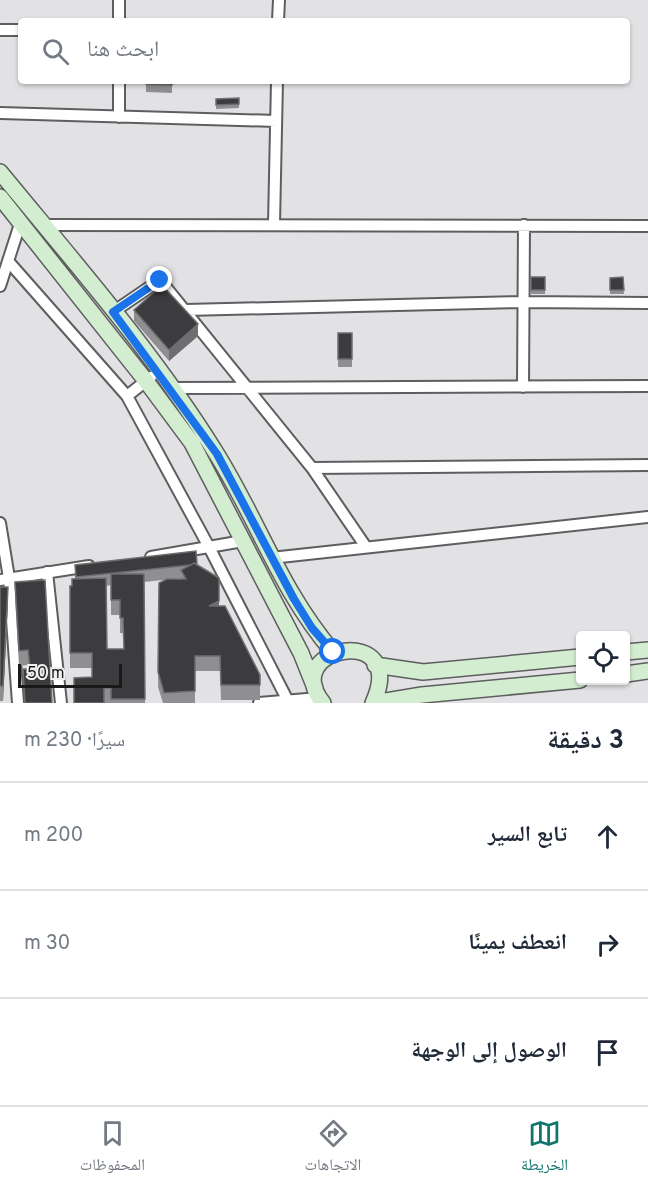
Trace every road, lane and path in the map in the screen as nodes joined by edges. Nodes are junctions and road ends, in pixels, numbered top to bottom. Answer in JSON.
{"nodes":[{"id":1,"x":119,"y":0,"type":"edge"},
{"id":2,"x":279,"y":0,"type":"edge"},
{"id":3,"x":119,"y":18,"type":"edge"},
{"id":4,"x":278,"y":18,"type":"edge"},
{"id":5,"x":0,"y":30,"type":"edge"},
{"id":6,"x":18,"y":30,"type":"edge"},
{"id":7,"x":119,"y":84,"type":"edge"},
{"id":8,"x":277,"y":84,"type":"edge"},
{"id":9,"x":0,"y":113,"type":"edge"},
{"id":10,"x":119,"y":117,"type":"junction"},
{"id":11,"x":276,"y":121,"type":"junction"},
{"id":12,"x":0,"y":172,"type":"edge"},
{"id":13,"x":0,"y":196,"type":"edge"},
{"id":14,"x":21,"y":221,"type":"junction"},
{"id":15,"x":274,"y":224,"type":"junction"},
{"id":16,"x":44,"y":225,"type":"junction"},
{"id":17,"x":524,"y":225,"type":"junction"},
{"id":18,"x":648,"y":226,"type":"edge"},
{"id":19,"x":8,"y":261,"type":"junction"},
{"id":20,"x":0,"y":286,"type":"edge"},
{"id":21,"x":523,"y":302,"type":"junction"},
{"id":22,"x":648,"y":303,"type":"edge"},
{"id":23,"x":186,"y":310,"type":"junction"},
{"id":24,"x":113,"y":312,"type":"junction"},
{"id":25,"x":158,"y":371,"type":"junction"},
{"id":26,"x":146,"y":381,"type":"junction"},
{"id":27,"x":648,"y":386,"type":"edge"},
{"id":28,"x":522,"y":387,"type":"junction"},
{"id":29,"x":171,"y":388,"type":"junction"},
{"id":30,"x":248,"y":388,"type":"junction"},
{"id":31,"x":127,"y":396,"type":"junction"},
{"id":32,"x":648,"y":465,"type":"edge"},
{"id":33,"x":312,"y":468,"type":"junction"},
{"id":34,"x":648,"y":517,"type":"edge"},
{"id":35,"x":0,"y":523,"type":"edge"},
{"id":36,"x":243,"y":541,"type":"junction"},
{"id":37,"x":209,"y":546,"type":"junction"},
{"id":38,"x":366,"y":548,"type":"junction"},
{"id":39,"x":271,"y":558,"type":"junction"},
{"id":40,"x":136,"y":559,"type":"edge"},
{"id":41,"x":103,"y":564,"type":"edge"},
{"id":42,"x":47,"y":572,"type":"junction"},
{"id":43,"x":4,"y":579,"type":"edge"},
{"id":44,"x":648,"y":650,"type":"edge"},
{"id":45,"x":333,"y":652,"type":"junction"},
{"id":46,"x":630,"y":652,"type":"edge"},
{"id":47,"x":576,"y":657,"type":"edge"},
{"id":48,"x":375,"y":664,"type":"junction"},
{"id":49,"x":648,"y":672,"type":"edge"},
{"id":50,"x":630,"y":674,"type":"edge"},
{"id":51,"x":576,"y":680,"type":"edge"},
{"id":52,"x":319,"y":696,"type":"edge"},
{"id":53,"x":410,"y":700,"type":"edge"},
{"id":54,"x":288,"y":701,"type":"edge"},
{"id":55,"x":18,"y":703,"type":"edge"},
{"id":56,"x":61,"y":703,"type":"edge"},
{"id":57,"x":259,"y":703,"type":"edge"},
{"id":58,"x":374,"y":703,"type":"edge"}],
"edges":[{"from":1,"to":3,"type":"street"},
{"from":2,"to":4,"type":"street"},
{"from":5,"to":6,"type":"street"},
{"from":7,"to":10,"type":"street"},
{"from":8,"to":11,"type":"street"},
{"from":9,"to":10,"type":"street"},
{"from":10,"to":11,"type":"street"},
{"from":11,"to":15,"type":"street"},
{"from":12,"to":16,"type":"main road"},
{"from":13,"to":14,"type":"main road"},
{"from":14,"to":19,"type":"street"},
{"from":14,"to":26,"type":"main road"},
{"from":15,"to":16,"type":"street"},
{"from":15,"to":17,"type":"street"},
{"from":16,"to":24,"type":"main road"},
{"from":17,"to":18,"type":"street"},
{"from":17,"to":21,"type":"street"},
{"from":19,"to":20,"type":"street"},
{"from":19,"to":31,"type":"street"},
{"from":21,"to":22,"type":"street"},
{"from":21,"to":23,"type":"street"},
{"from":21,"to":28,"type":"street"},
{"from":23,"to":24,"type":"street"},
{"from":23,"to":30,"type":"street"},
{"from":24,"to":25,"type":"main road"},
{"from":25,"to":26,"type":"street"},
{"from":25,"to":29,"type":"main road"},
{"from":26,"to":31,"type":"street"},
{"from":26,"to":36,"type":"main road"},
{"from":27,"to":28,"type":"street"},
{"from":28,"to":30,"type":"street"},
{"from":29,"to":30,"type":"street"},
{"from":29,"to":39,"type":"main road"},
{"from":30,"to":33,"type":"street"},
{"from":31,"to":37,"type":"street"},
{"from":32,"to":33,"type":"street"},
{"from":33,"to":38,"type":"street"},
{"from":34,"to":38,"type":"street"},
{"from":35,"to":43,"type":"street"},
{"from":36,"to":37,"type":"street"},
{"from":36,"to":52,"type":"main road"},
{"from":37,"to":40,"type":"street"},
{"from":37,"to":54,"type":"street"},
{"from":38,"to":39,"type":"street"},
{"from":39,"to":45,"type":"main road"},
{"from":41,"to":42,"type":"street"},
{"from":42,"to":43,"type":"street"},
{"from":42,"to":56,"type":"street"},
{"from":43,"to":55,"type":"street"},
{"from":44,"to":46,"type":"main road"},
{"from":45,"to":48,"type":"main road"},
{"from":45,"to":52,"type":"main road"},
{"from":47,"to":48,"type":"main road"},
{"from":48,"to":58,"type":"main road"},
{"from":49,"to":50,"type":"main road"},
{"from":51,"to":53,"type":"main road"},
{"from":52,"to":54,"type":"street"},
{"from":53,"to":58,"type":"main road"},
{"from":54,"to":57,"type":"street"}]}
